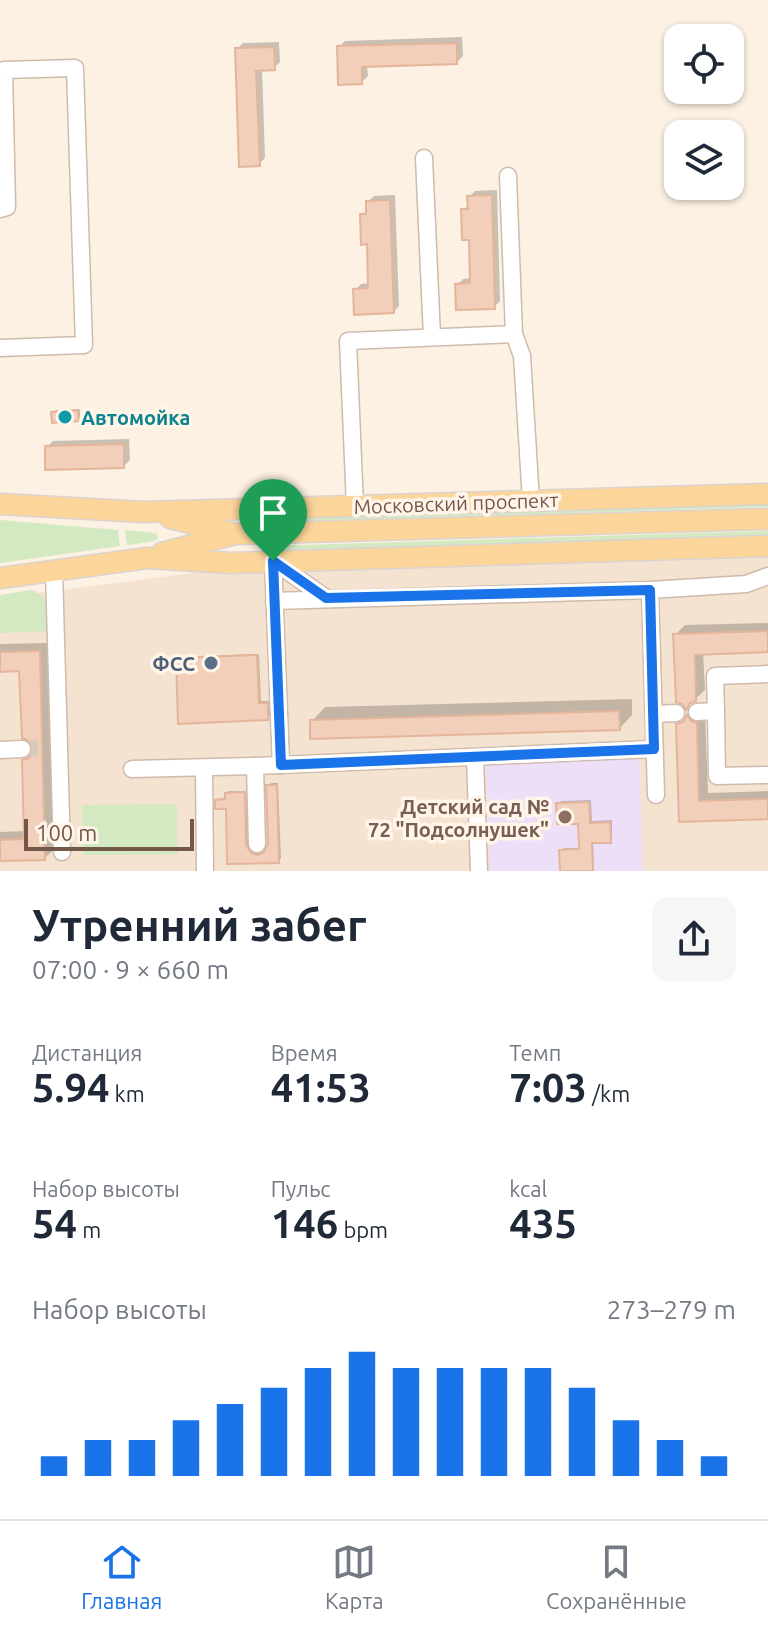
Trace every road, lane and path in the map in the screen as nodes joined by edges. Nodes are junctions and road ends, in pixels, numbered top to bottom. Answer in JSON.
{"nodes":[{"id":1,"x":424,"y":158,"type":"dead end"},
{"id":2,"x":508,"y":176,"type":"dead end"},
{"id":3,"x":0,"y":209,"type":"edge"},
{"id":4,"x":514,"y":334,"type":"junction"},
{"id":5,"x":432,"y":337,"type":"junction"},
{"id":6,"x":0,"y":348,"type":"edge"},
{"id":7,"x":768,"y":494,"type":"edge"},
{"id":8,"x":531,"y":501,"type":"junction"},
{"id":9,"x":0,"y":504,"type":"edge"},
{"id":10,"x":355,"y":506,"type":"junction"},
{"id":11,"x":150,"y":513,"type":"junction"},
{"id":12,"x":768,"y":519,"type":"edge"},
{"id":13,"x":235,"y":534,"type":"junction"},
{"id":14,"x":768,"y":546,"type":"edge"},
{"id":15,"x":154,"y":556,"type":"junction"},
{"id":16,"x":273,"y":561,"type":"junction"},
{"id":17,"x":54,"y":571,"type":"junction"},
{"id":18,"x":768,"y":576,"type":"edge"},
{"id":19,"x":0,"y":578,"type":"edge"},
{"id":20,"x":650,"y":590,"type":"junction"},
{"id":21,"x":326,"y":598,"type":"junction"},
{"id":22,"x":274,"y":601,"type":"junction"},
{"id":23,"x":768,"y":674,"type":"edge"},
{"id":24,"x":716,"y":711,"type":"junction"},
{"id":25,"x":697,"y":712,"type":"dead end"},
{"id":26,"x":676,"y":713,"type":"dead end"},
{"id":27,"x":654,"y":714,"type":"junction"},
{"id":28,"x":22,"y":749,"type":"tunnel mouth"},
{"id":29,"x":654,"y":749,"type":"junction"},
{"id":30,"x":0,"y":750,"type":"edge"},
{"id":31,"x":475,"y":758,"type":"junction"},
{"id":32,"x":281,"y":765,"type":"junction"},
{"id":33,"x":255,"y":766,"type":"junction"},
{"id":34,"x":204,"y":768,"type":"junction"},
{"id":35,"x":132,"y":769,"type":"dead end"},
{"id":36,"x":768,"y":775,"type":"edge"},
{"id":37,"x":656,"y":795,"type":"dead end"},
{"id":38,"x":257,"y":844,"type":"dead end"},
{"id":39,"x":62,"y":852,"type":"dead end"},
{"id":40,"x":205,"y":871,"type":"edge"},
{"id":41,"x":479,"y":871,"type":"edge"}],
"edges":[{"from":1,"to":5,"type":"street"},
{"from":2,"to":4,"type":"street"},
{"from":3,"to":6,"type":"street"},
{"from":4,"to":5,"type":"street"},
{"from":4,"to":8,"type":"street"},
{"from":5,"to":10,"type":"street"},
{"from":7,"to":8,"type":"main road","name":"Московский проспект"},
{"from":8,"to":10,"type":"main road","name":"Московский проспект"},
{"from":9,"to":11,"type":"main road","name":"Московский проспект"},
{"from":10,"to":11,"type":"main road","name":"Московский проспект"},
{"from":11,"to":13,"type":"main road","name":"Московский проспект"},
{"from":11,"to":15,"type":"main road"},
{"from":12,"to":13,"type":"main road","name":"Московский проспект"},
{"from":13,"to":15,"type":"main road","name":"Московский проспект"},
{"from":14,"to":16,"type":"main road","name":"Московский проспект"},
{"from":15,"to":16,"type":"main road","name":"Московский проспект"},
{"from":15,"to":17,"type":"main road","name":"Московский проспект"},
{"from":16,"to":21,"type":"street"},
{"from":16,"to":22,"type":"street"},
{"from":17,"to":19,"type":"main road","name":"Московский проспект"},
{"from":17,"to":39,"type":"street"},
{"from":18,"to":20,"type":"street"},
{"from":20,"to":21,"type":"street"},
{"from":20,"to":27,"type":"street"},
{"from":21,"to":22,"type":"street"},
{"from":22,"to":32,"type":"street"},
{"from":23,"to":24,"type":"street"},
{"from":24,"to":25,"type":"street"},
{"from":24,"to":36,"type":"street"},
{"from":26,"to":27,"type":"street"},
{"from":27,"to":29,"type":"street"},
{"from":28,"to":30,"type":"street"},
{"from":29,"to":31,"type":"street"},
{"from":29,"to":37,"type":"street"},
{"from":31,"to":32,"type":"street"},
{"from":31,"to":41,"type":"street"},
{"from":32,"to":33,"type":"street"},
{"from":33,"to":34,"type":"street"},
{"from":33,"to":38,"type":"street"},
{"from":34,"to":35,"type":"street"},
{"from":34,"to":40,"type":"street"}]}
